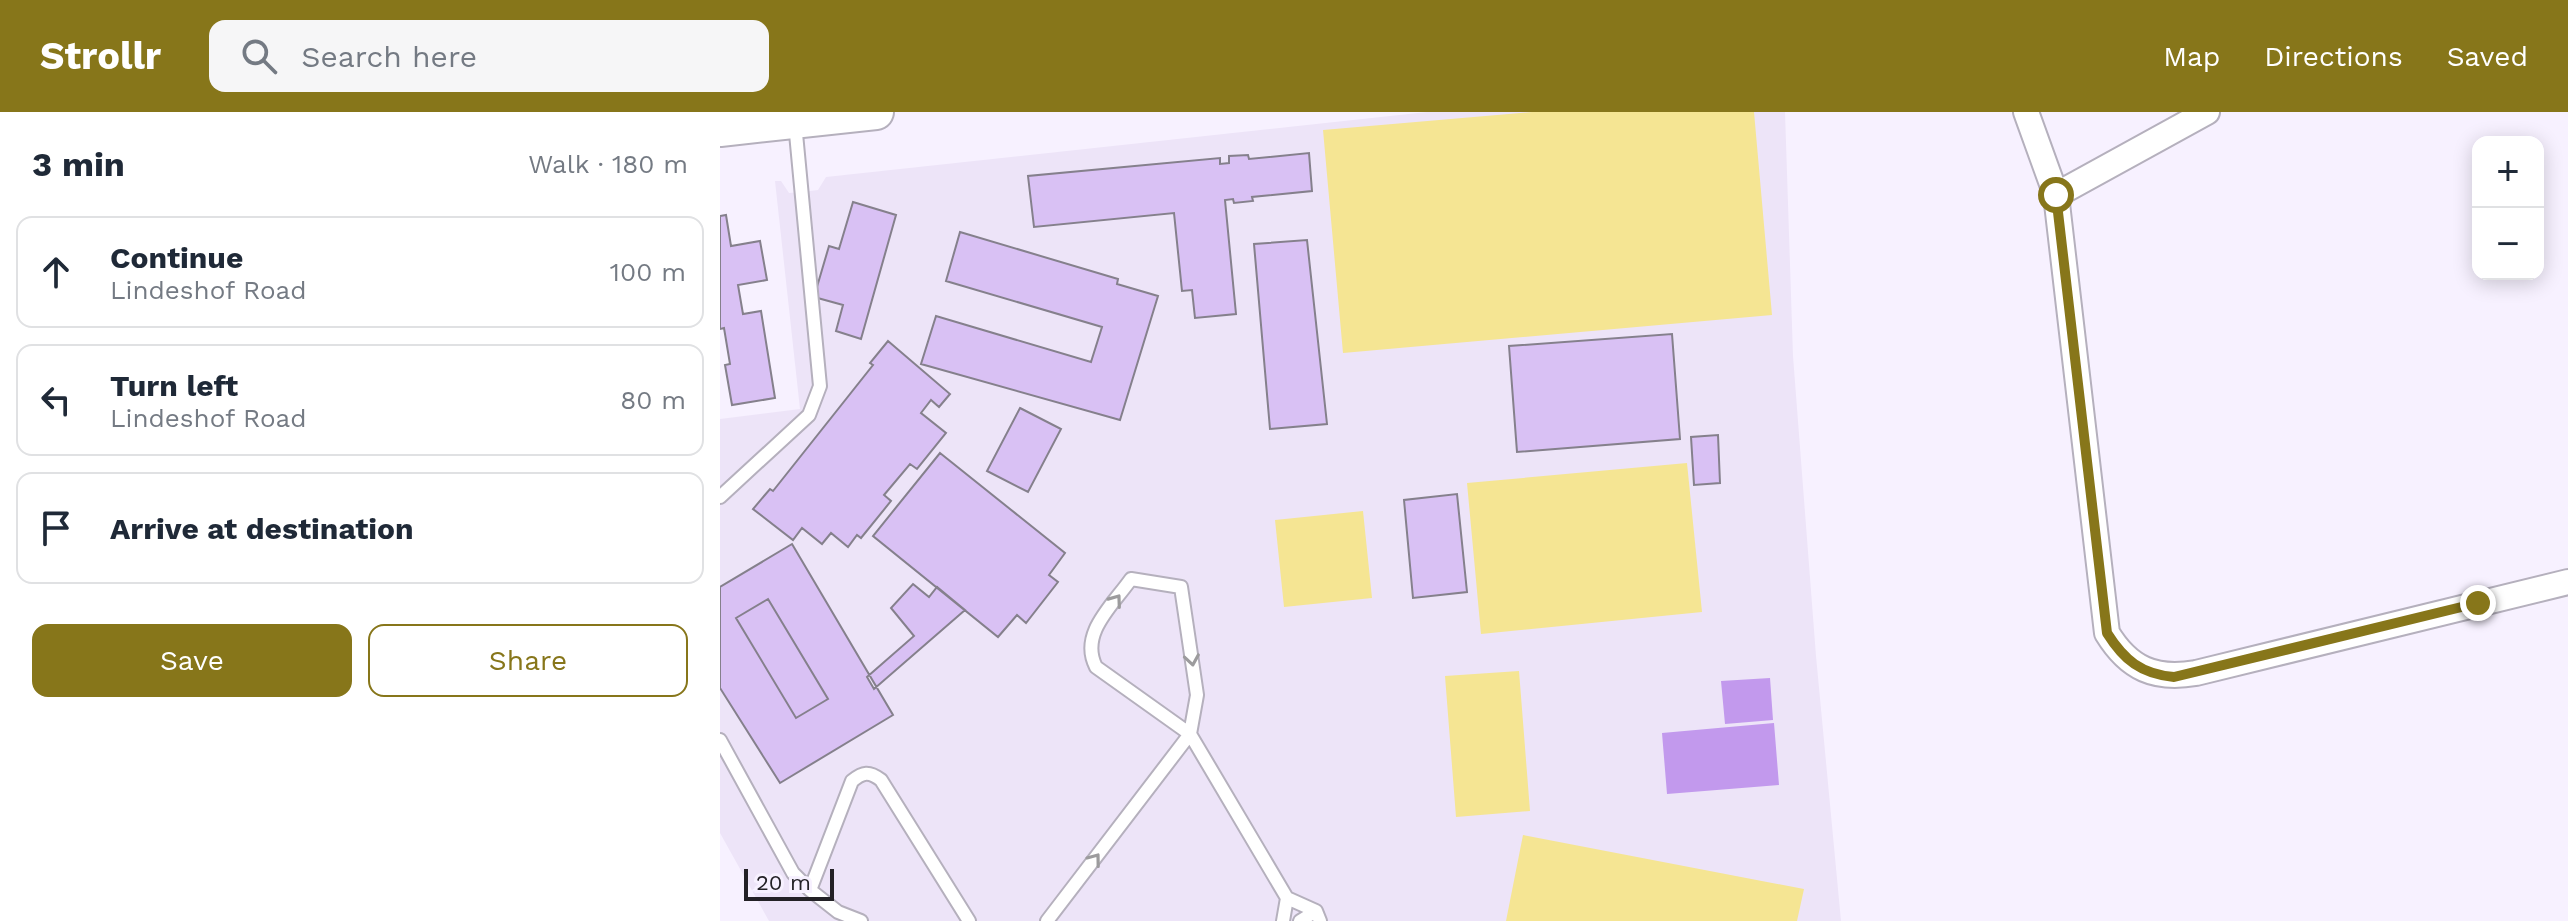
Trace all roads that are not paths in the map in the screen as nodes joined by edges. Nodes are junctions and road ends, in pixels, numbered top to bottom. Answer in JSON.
{"nodes":[{"id":1,"x":876,"y":112,"type":"edge"},
{"id":2,"x":2026,"y":112,"type":"edge"},
{"id":3,"x":2207,"y":112,"type":"edge"},
{"id":4,"x":795,"y":121,"type":"junction"},
{"id":5,"x":720,"y":129,"type":"edge"},
{"id":6,"x":2056,"y":195,"type":"junction"},
{"id":7,"x":720,"y":497,"type":"edge"},
{"id":8,"x":2568,"y":582,"type":"edge"},
{"id":9,"x":1190,"y":734,"type":"junction"},
{"id":10,"x":720,"y":740,"type":"edge"},
{"id":11,"x":810,"y":890,"type":"junction"},
{"id":12,"x":1287,"y":898,"type":"junction"},
{"id":13,"x":1318,"y":916,"type":"edge"},
{"id":14,"x":861,"y":921,"type":"edge"},
{"id":15,"x":969,"y":921,"type":"edge"},
{"id":16,"x":1047,"y":921,"type":"edge"},
{"id":17,"x":1283,"y":921,"type":"edge"},
{"id":18,"x":1300,"y":921,"type":"edge"}],
"edges":[{"from":1,"to":4,"type":"street"},
{"from":2,"to":6,"type":"street"},
{"from":3,"to":6,"type":"street"},
{"from":4,"to":5,"type":"street"},
{"from":4,"to":7,"type":"lane"},
{"from":6,"to":8,"type":"street"},
{"from":9,"to":9,"type":"lane","one_way":true},
{"from":9,"to":12,"type":"lane"},
{"from":16,"to":9,"type":"lane","one_way":true},
{"from":10,"to":11,"type":"lane"},
{"from":11,"to":14,"type":"lane"},
{"from":11,"to":15,"type":"lane"},
{"from":12,"to":13,"type":"lane"},
{"from":12,"to":17,"type":"lane"},
{"from":13,"to":18,"type":"lane"}]}
